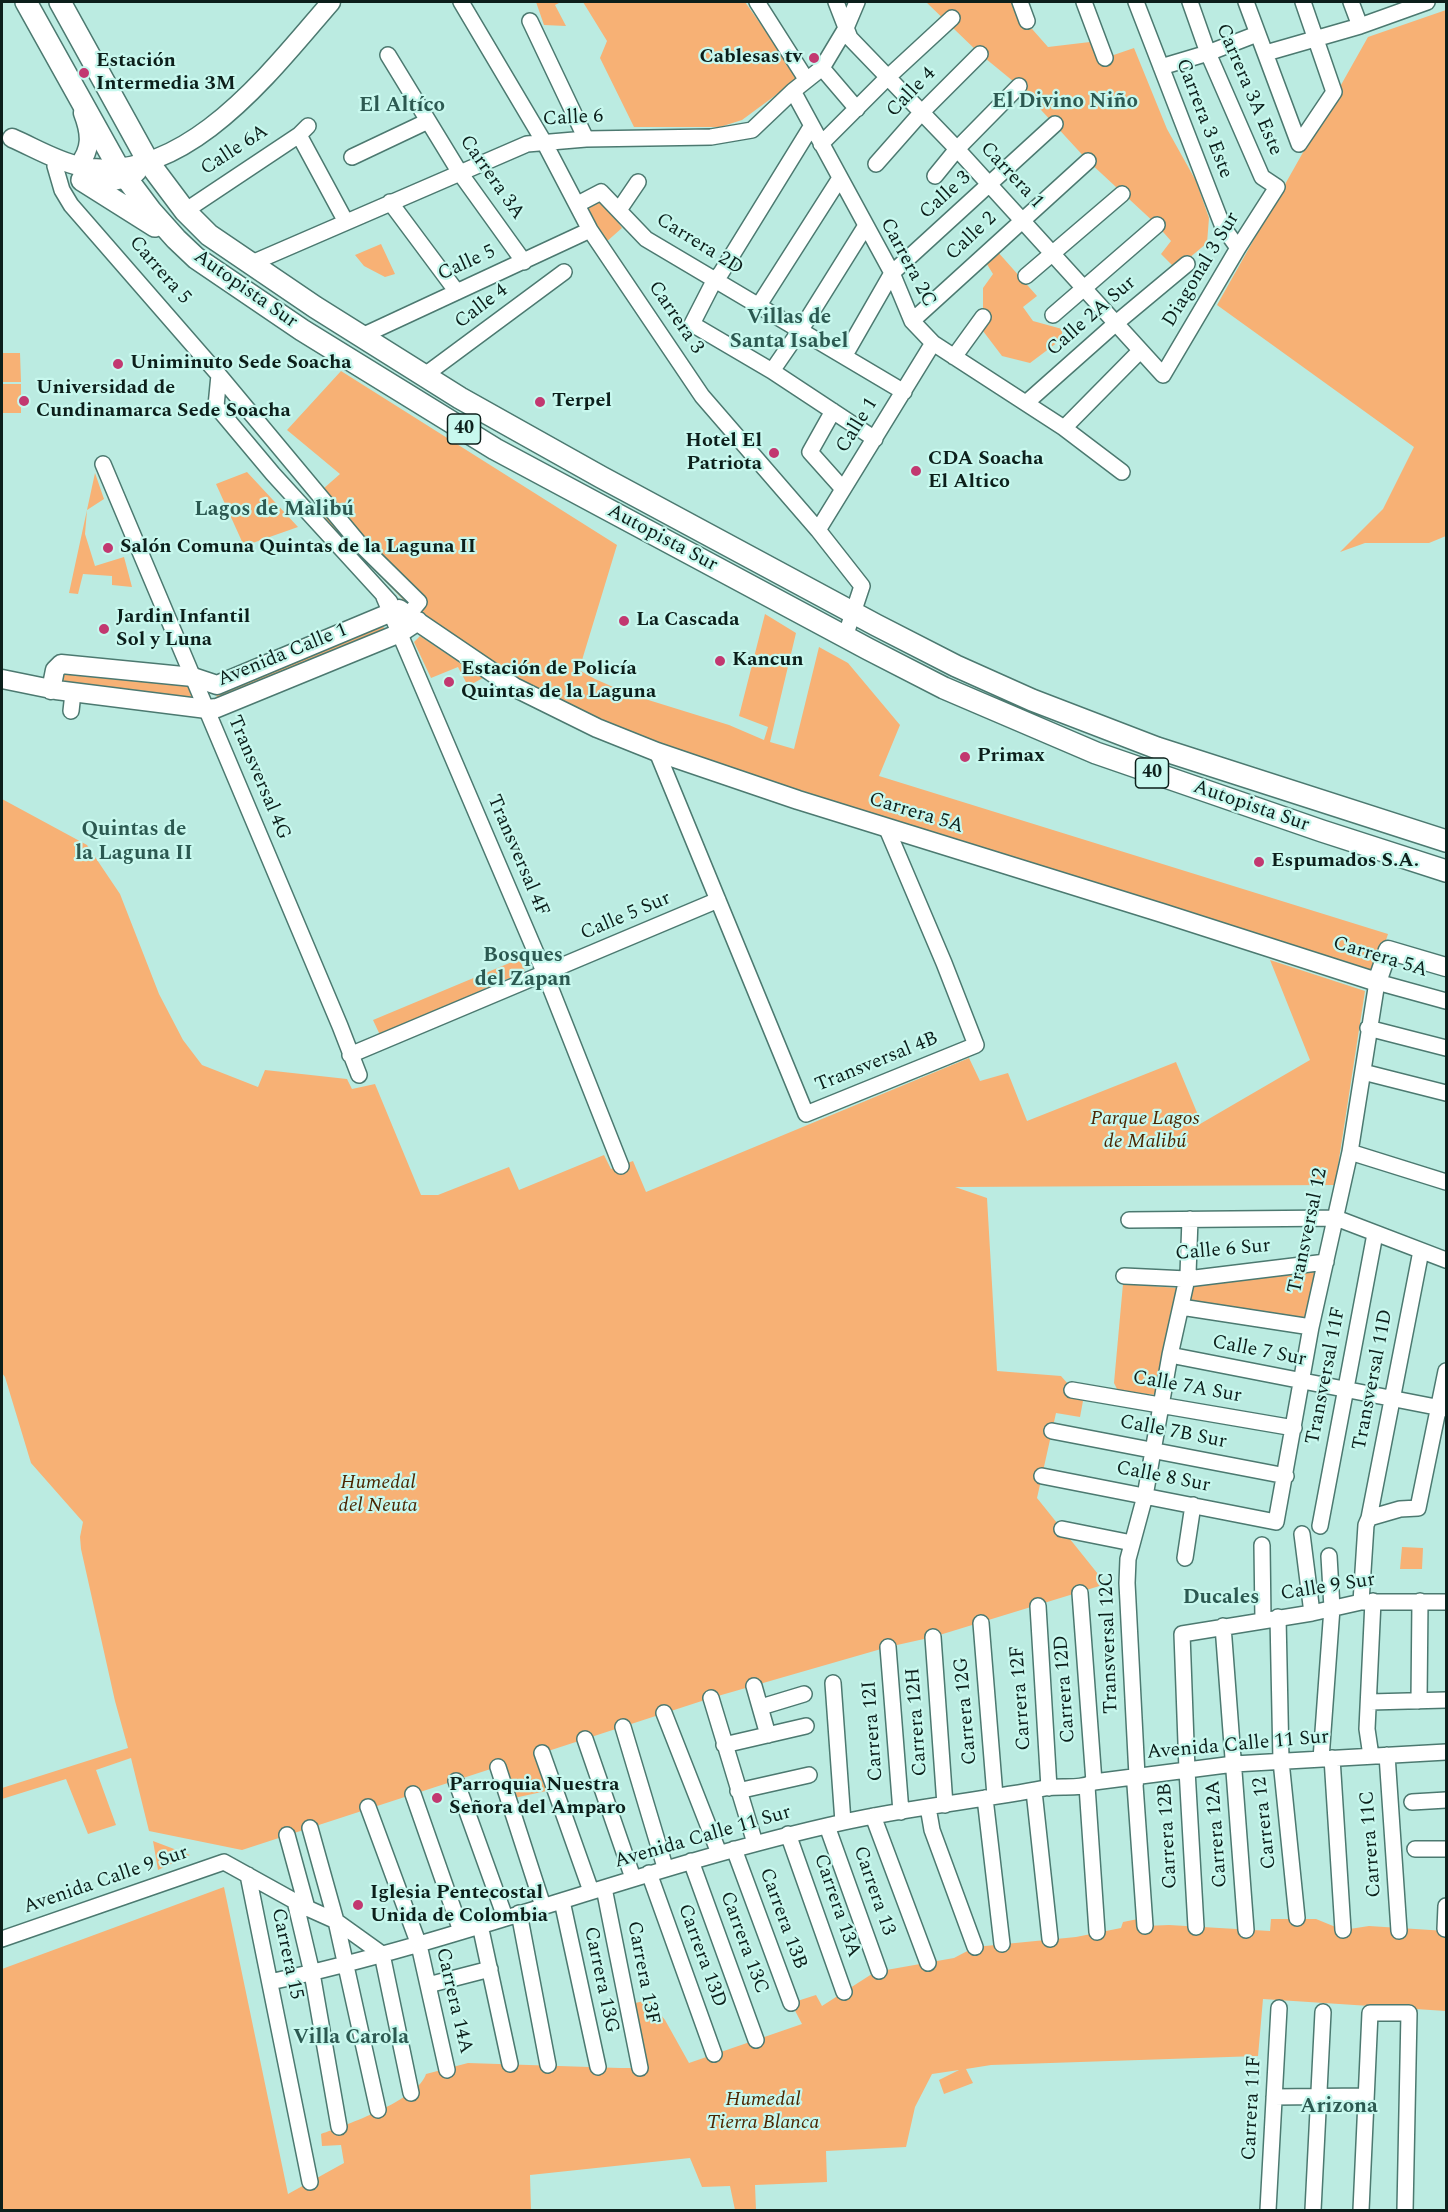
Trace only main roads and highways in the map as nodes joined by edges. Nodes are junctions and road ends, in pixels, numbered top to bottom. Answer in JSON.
{"nodes":[{"id":1,"x":26,"y":2,"type":"edge"},
{"id":2,"x":60,"y":2,"type":"edge"},
{"id":3,"x":331,"y":2,"type":"edge"},
{"id":4,"x":74,"y":89,"type":"junction"},
{"id":5,"x":7,"y":135,"type":"edge"},
{"id":6,"x":149,"y":163,"type":"junction"},
{"id":7,"x":122,"y":172,"type":"junction"},
{"id":8,"x":80,"y":173,"type":"junction"},
{"id":9,"x":176,"y":239,"type":"junction"},
{"id":10,"x":400,"y":610,"type":"junction"},
{"id":11,"x":2,"y":679,"type":"edge"},
{"id":12,"x":51,"y":690,"type":"junction"},
{"id":13,"x":1446,"y":841,"type":"edge"},
{"id":14,"x":1446,"y":871,"type":"edge"},
{"id":15,"x":1446,"y":967,"type":"edge"},
{"id":16,"x":1377,"y":982,"type":"joint"}],
"edges":[{"from":1,"to":4,"type":"highway","name":"Autopista Sur","number":"40"},
{"from":2,"to":6,"type":"highway","name":"Autopista Sur","number":"40"},
{"from":3,"to":6,"type":"main road"},
{"from":4,"to":7,"type":"highway","name":"Autopista Sur","number":"40"},
{"from":4,"to":8,"type":"main road"},
{"from":5,"to":8,"type":"main road"},
{"from":5,"to":8,"type":"main road"},
{"from":6,"to":7,"type":"main road"},
{"from":6,"to":13,"type":"highway","name":"Autopista Sur","number":"40"},
{"from":7,"to":8,"type":"main road"},
{"from":7,"to":9,"type":"highway","name":"Autopista Sur","number":"40"},
{"from":8,"to":9,"type":"highway"},
{"from":9,"to":14,"type":"highway","name":"Autopista Sur","number":"40"},
{"from":10,"to":12,"type":"main road","name":"Avenida Calle 1"},
{"from":10,"to":12,"type":"main road","name":"Avenida Calle 1"},
{"from":10,"to":16,"type":"main road","name":"Carrera 5A"},
{"from":11,"to":12,"type":"main road","name":"Avenida Calle 1"},
{"from":15,"to":16,"type":"main road","name":"Transversal 12"}]}
